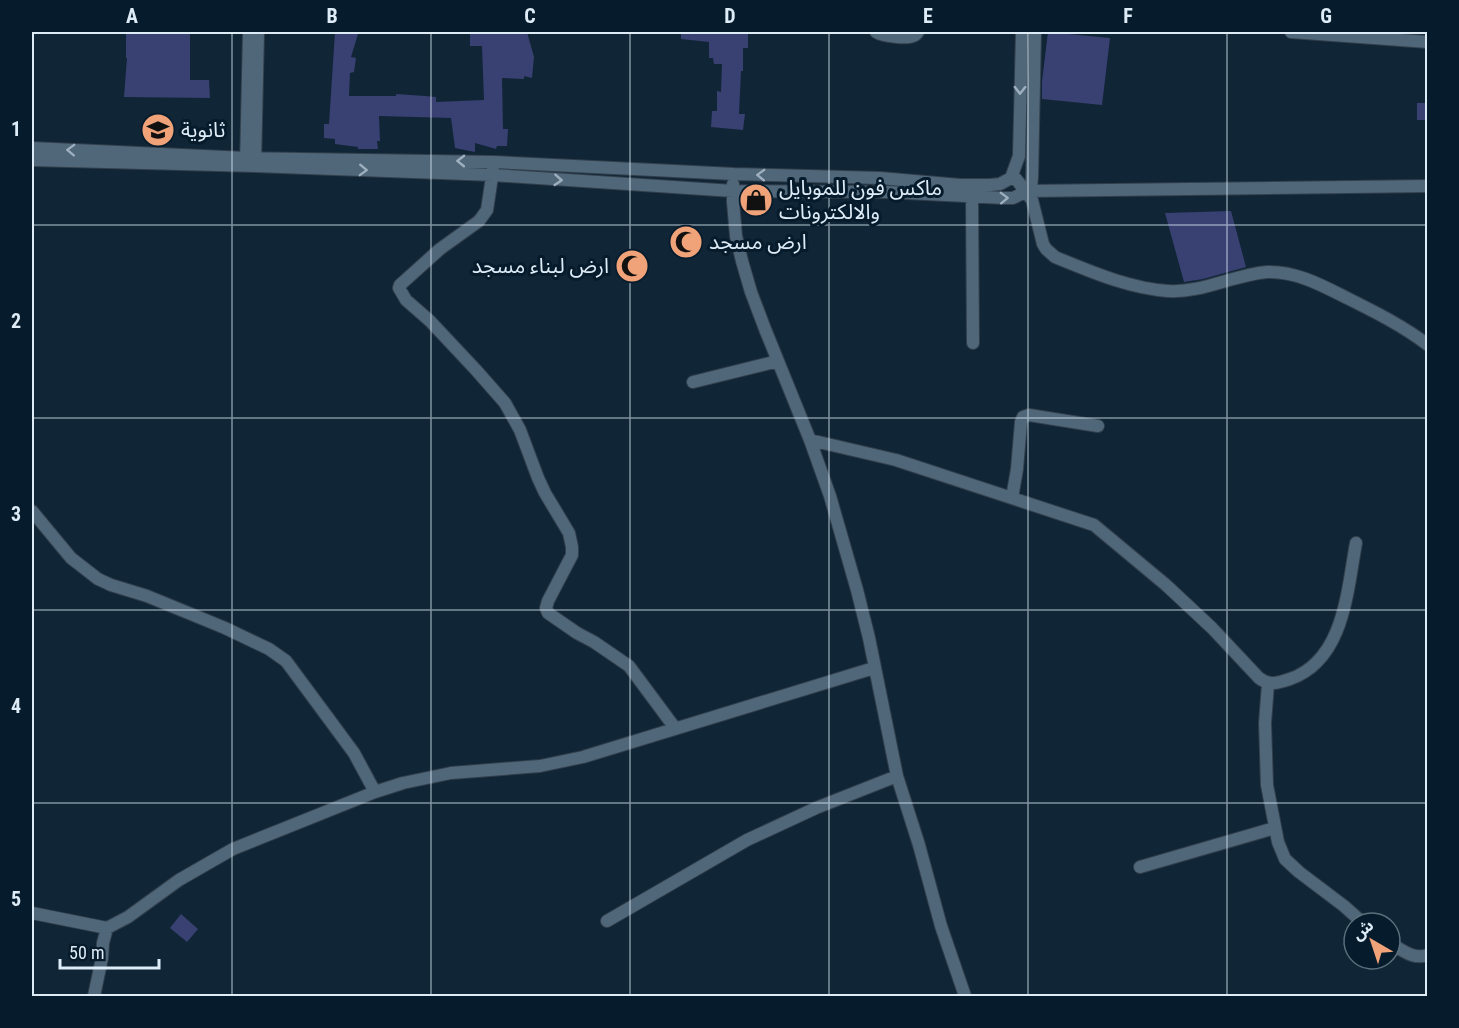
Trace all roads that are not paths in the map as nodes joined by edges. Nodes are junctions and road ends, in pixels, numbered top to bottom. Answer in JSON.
{"nodes":[{"id":1,"x":249,"y":32,"type":"edge"},
{"id":2,"x":258,"y":32,"type":"edge"},
{"id":3,"x":876,"y":32,"type":"edge"},
{"id":4,"x":918,"y":32,"type":"edge"},
{"id":5,"x":1022,"y":32,"type":"edge"},
{"id":6,"x":1035,"y":32,"type":"edge"},
{"id":7,"x":1291,"y":32,"type":"edge"},
{"id":8,"x":1384,"y":35,"type":"edge"},
{"id":9,"x":1428,"y":42,"type":"edge"},
{"id":10,"x":32,"y":148,"type":"edge"},
{"id":11,"x":32,"y":160,"type":"edge"},
{"id":12,"x":250,"y":162,"type":"junction"},
{"id":13,"x":495,"y":162,"type":"junction"},
{"id":14,"x":734,"y":174,"type":"junction"},
{"id":15,"x":493,"y":175,"type":"junction"},
{"id":16,"x":1013,"y":175,"type":"junction"},
{"id":17,"x":1428,"y":186,"type":"edge"},
{"id":18,"x":733,"y":191,"type":"junction"},
{"id":19,"x":1027,"y":191,"type":"junction"},
{"id":20,"x":972,"y":198,"type":"junction"},
{"id":21,"x":973,"y":343,"type":"dead end"},
{"id":22,"x":1428,"y":345,"type":"edge"},
{"id":23,"x":778,"y":361,"type":"junction"},
{"id":24,"x":693,"y":382,"type":"dead end"},
{"id":25,"x":1098,"y":426,"type":"dead end"},
{"id":26,"x":810,"y":440,"type":"junction"},
{"id":27,"x":1012,"y":498,"type":"junction"},
{"id":28,"x":32,"y":511,"type":"edge"},
{"id":29,"x":1356,"y":543,"type":"dead end"},
{"id":30,"x":874,"y":668,"type":"junction"},
{"id":31,"x":1268,"y":684,"type":"junction"},
{"id":32,"x":675,"y":728,"type":"junction"},
{"id":33,"x":897,"y":776,"type":"junction"},
{"id":34,"x":375,"y":792,"type":"junction"},
{"id":35,"x":1275,"y":828,"type":"junction"},
{"id":36,"x":1140,"y":867,"type":"dead end"},
{"id":37,"x":1350,"y":911,"type":"edge"},
{"id":38,"x":32,"y":913,"type":"edge"},
{"id":39,"x":607,"y":921,"type":"dead end"},
{"id":40,"x":108,"y":928,"type":"junction"},
{"id":41,"x":1402,"y":950,"type":"edge"},
{"id":42,"x":1428,"y":955,"type":"edge"},
{"id":43,"x":94,"y":996,"type":"edge"},
{"id":44,"x":964,"y":996,"type":"edge"}],
"edges":[{"from":1,"to":12,"type":"street"},
{"from":2,"to":12,"type":"street"},
{"from":3,"to":4,"type":"street"},
{"from":5,"to":16,"type":"street","one_way":true},
{"from":6,"to":19,"type":"street"},
{"from":7,"to":8,"type":"street"},
{"from":8,"to":9,"type":"street"},
{"from":12,"to":10,"type":"street","one_way":true},
{"from":11,"to":12,"type":"street"},
{"from":13,"to":12,"type":"street","one_way":true},
{"from":12,"to":15,"type":"street","one_way":true},
{"from":13,"to":14,"type":"street"},
{"from":13,"to":15,"type":"street"},
{"from":16,"to":14,"type":"street","one_way":true},
{"from":14,"to":18,"type":"street"},
{"from":15,"to":18,"type":"street","one_way":true},
{"from":15,"to":32,"type":"street"},
{"from":16,"to":19,"type":"street"},
{"from":17,"to":19,"type":"street"},
{"from":18,"to":20,"type":"street"},
{"from":18,"to":23,"type":"street"},
{"from":20,"to":19,"type":"street","one_way":true},
{"from":19,"to":22,"type":"street"},
{"from":20,"to":21,"type":"street"},
{"from":23,"to":24,"type":"street"},
{"from":23,"to":26,"type":"street"},
{"from":25,"to":27,"type":"street"},
{"from":26,"to":27,"type":"street"},
{"from":26,"to":30,"type":"street"},
{"from":27,"to":31,"type":"street"},
{"from":28,"to":34,"type":"street"},
{"from":29,"to":31,"type":"street"},
{"from":30,"to":32,"type":"street"},
{"from":30,"to":33,"type":"street"},
{"from":31,"to":35,"type":"street"},
{"from":32,"to":34,"type":"street"},
{"from":33,"to":39,"type":"street"},
{"from":33,"to":44,"type":"street"},
{"from":34,"to":40,"type":"street"},
{"from":35,"to":36,"type":"street"},
{"from":35,"to":37,"type":"street"},
{"from":38,"to":40,"type":"street"},
{"from":40,"to":43,"type":"street"},
{"from":41,"to":42,"type":"street"}]}
